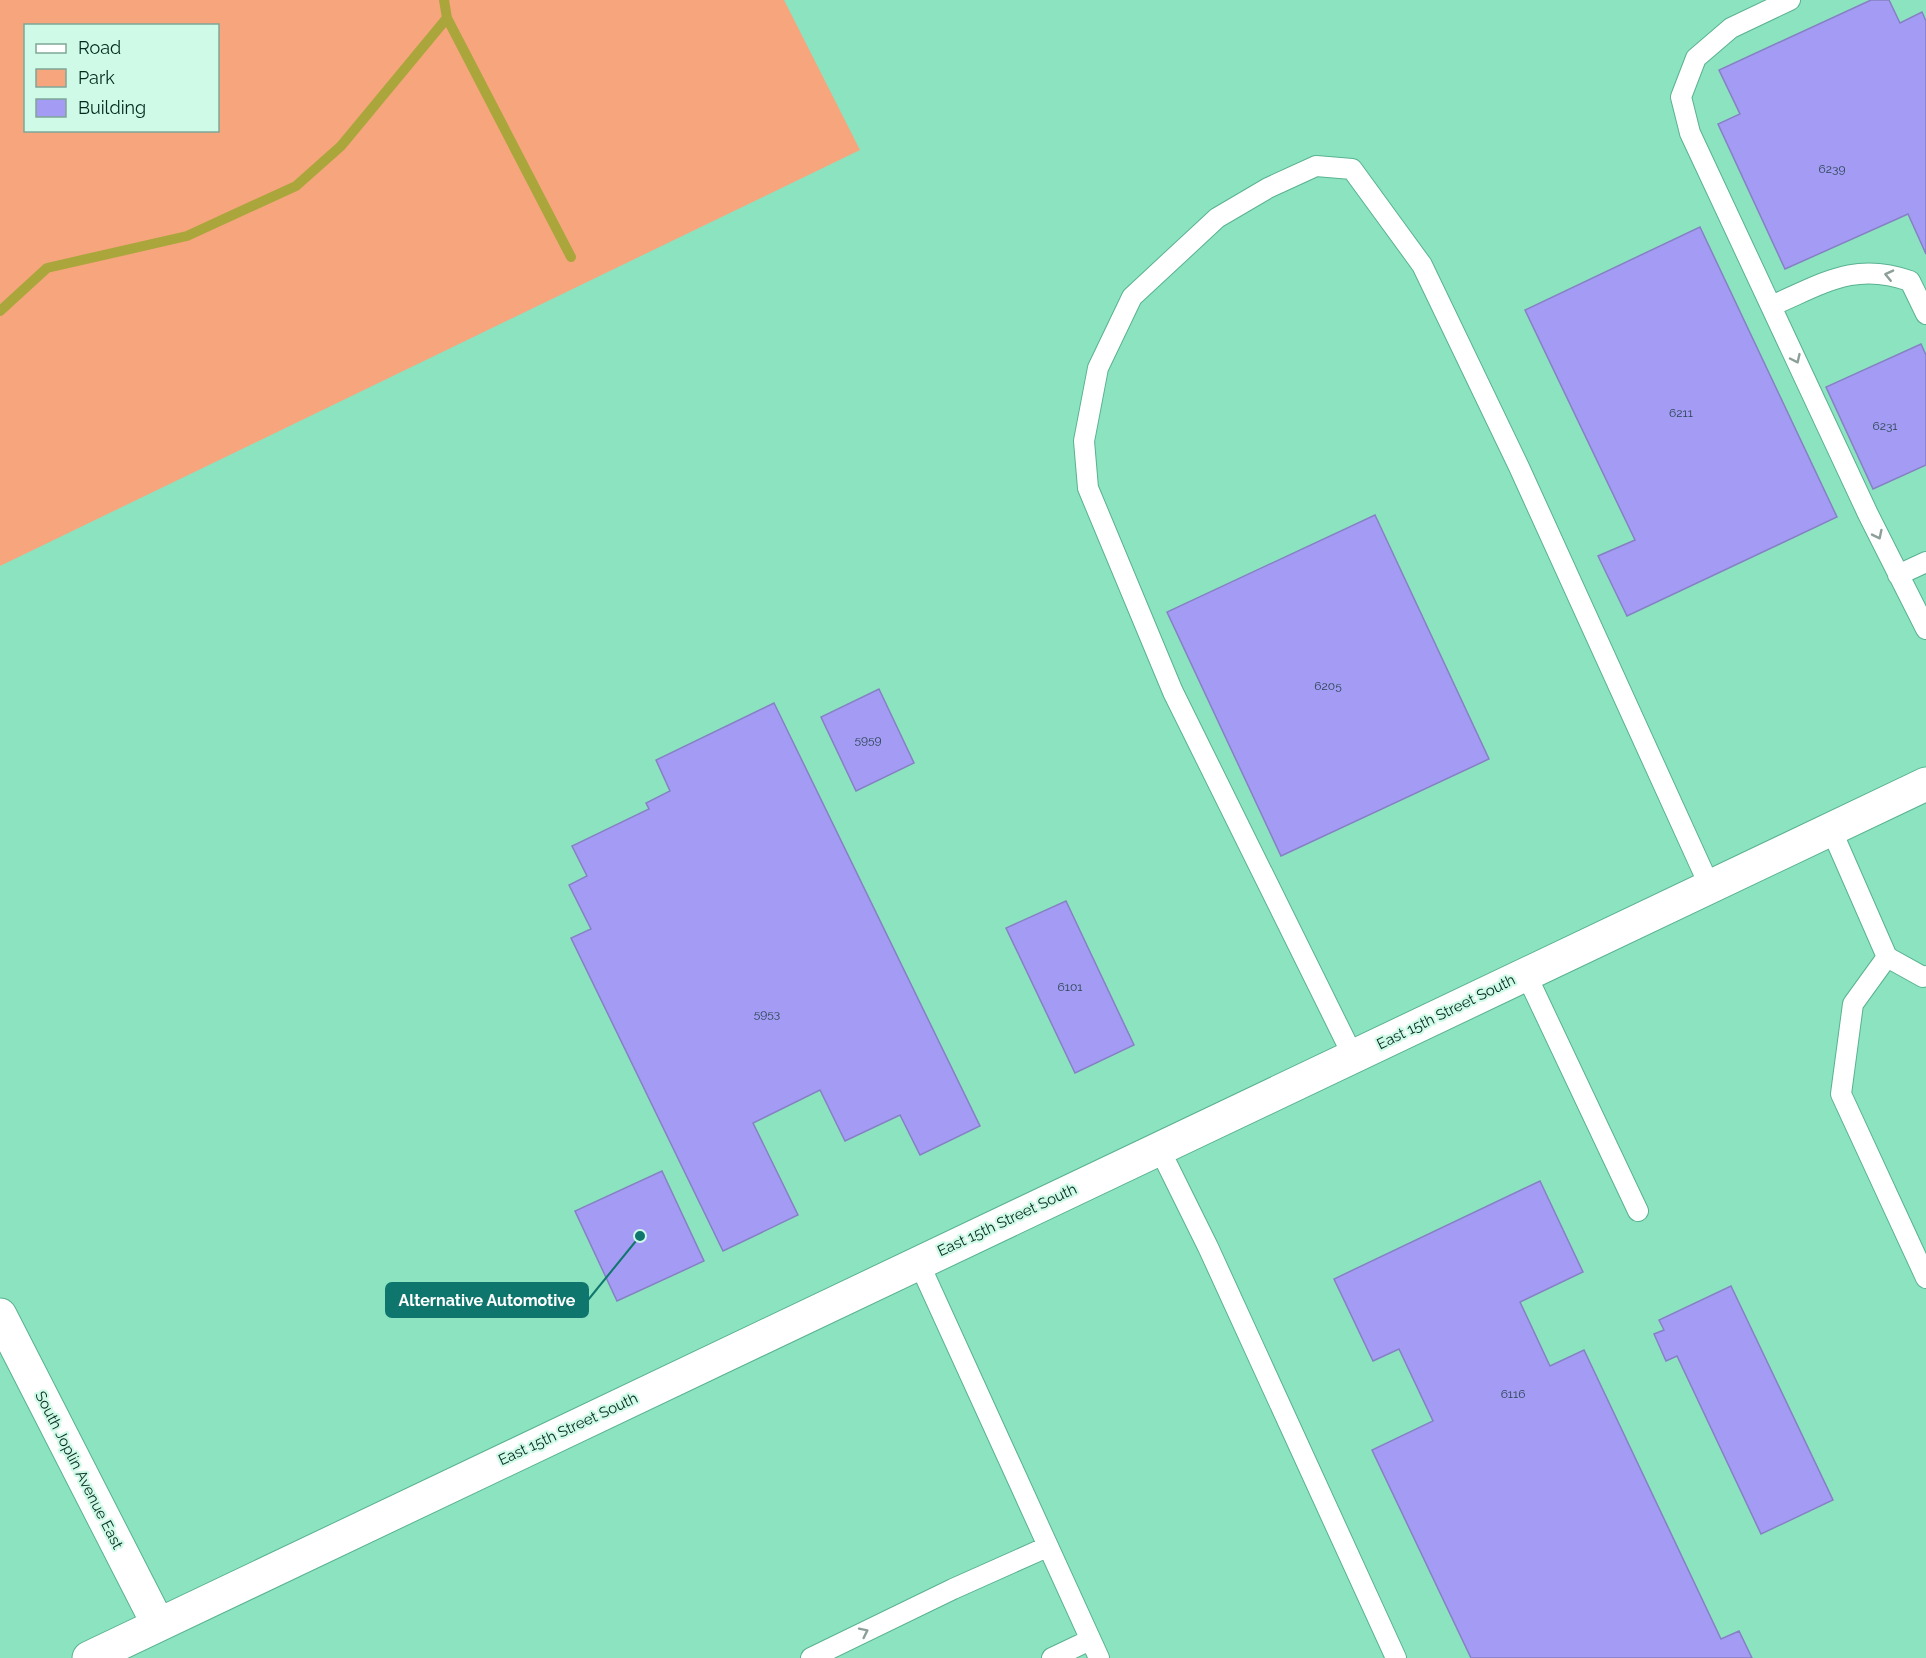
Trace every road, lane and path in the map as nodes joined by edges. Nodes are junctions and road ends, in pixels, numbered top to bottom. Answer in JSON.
{"nodes":[{"id":1,"x":1790,"y":0,"type":"edge"},
{"id":2,"x":1771,"y":306,"type":"junction"},
{"id":3,"x":1926,"y":314,"type":"edge"},
{"id":4,"x":1926,"y":562,"type":"edge"},
{"id":5,"x":1898,"y":575,"type":"junction"},
{"id":6,"x":1926,"y":629,"type":"edge"},
{"id":7,"x":1926,"y":784,"type":"edge"},
{"id":8,"x":1831,"y":829,"type":"junction"},
{"id":9,"x":1710,"y":887,"type":"junction"},
{"id":10,"x":1887,"y":957,"type":"junction"},
{"id":11,"x":1526,"y":974,"type":"junction"},
{"id":12,"x":1926,"y":976,"type":"edge"},
{"id":13,"x":1353,"y":1056,"type":"junction"},
{"id":14,"x":1159,"y":1148,"type":"junction"},
{"id":15,"x":1638,"y":1211,"type":"dead end"},
{"id":16,"x":919,"y":1263,"type":"junction"},
{"id":17,"x":1926,"y":1278,"type":"edge"},
{"id":18,"x":1,"y":1319,"type":"edge"},
{"id":19,"x":1047,"y":1547,"type":"junction"},
{"id":20,"x":158,"y":1624,"type":"junction"},
{"id":21,"x":1090,"y":1640,"type":"junction"},
{"id":22,"x":89,"y":1658,"type":"edge"},
{"id":23,"x":811,"y":1658,"type":"edge"},
{"id":24,"x":1052,"y":1658,"type":"edge"},
{"id":25,"x":1099,"y":1658,"type":"edge"},
{"id":26,"x":1396,"y":1658,"type":"edge"}],
"edges":[{"from":1,"to":2,"type":"lane"},
{"from":3,"to":2,"type":"lane","one_way":true},
{"from":2,"to":5,"type":"lane","one_way":true},
{"from":4,"to":5,"type":"lane"},
{"from":5,"to":6,"type":"lane"},
{"from":7,"to":8,"type":"main road","name":"East 15th Street South"},
{"from":8,"to":9,"type":"main road","name":"East 15th Street South"},
{"from":8,"to":10,"type":"lane"},
{"from":9,"to":11,"type":"main road","name":"East 15th Street South"},
{"from":9,"to":13,"type":"lane"},
{"from":10,"to":12,"type":"lane"},
{"from":10,"to":17,"type":"lane"},
{"from":11,"to":13,"type":"main road","name":"East 15th Street South"},
{"from":11,"to":15,"type":"lane"},
{"from":13,"to":14,"type":"main road","name":"East 15th Street South"},
{"from":14,"to":16,"type":"main road","name":"East 15th Street South"},
{"from":14,"to":26,"type":"lane"},
{"from":16,"to":19,"type":"lane"},
{"from":16,"to":20,"type":"main road","name":"East 15th Street South"},
{"from":18,"to":20,"type":"main road","name":"South Joplin Avenue East"},
{"from":19,"to":21,"type":"lane"},
{"from":23,"to":19,"type":"lane","one_way":true},
{"from":20,"to":22,"type":"main road","name":"East 15th Street South"},
{"from":21,"to":24,"type":"lane"},
{"from":21,"to":25,"type":"lane"}]}
